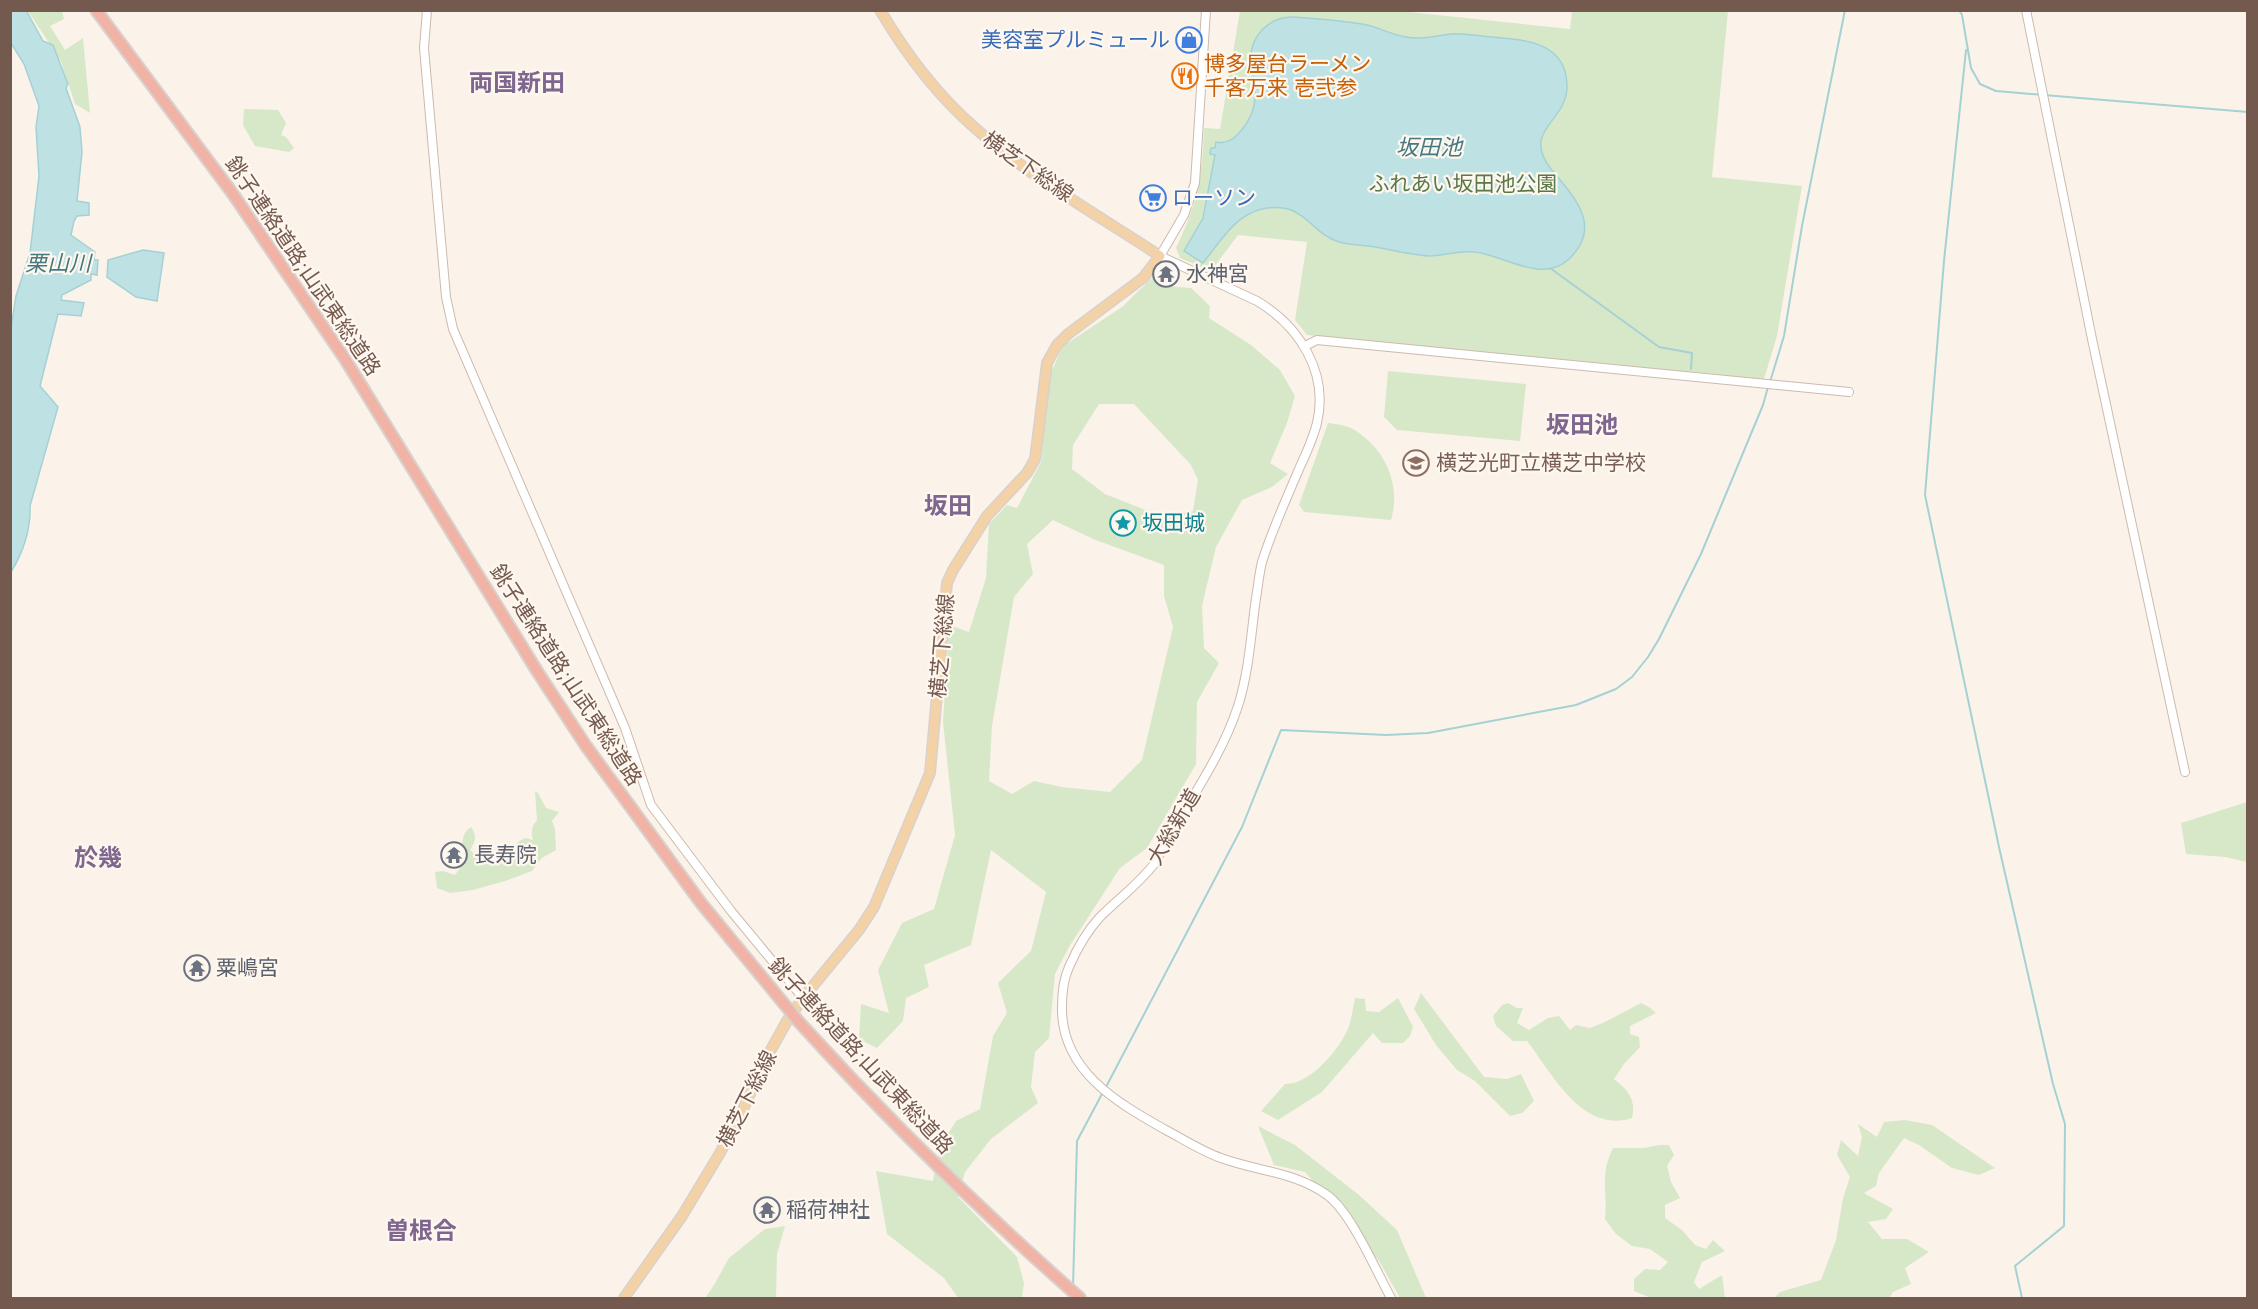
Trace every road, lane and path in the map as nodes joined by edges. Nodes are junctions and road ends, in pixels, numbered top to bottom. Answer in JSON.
{"nodes":[{"id":1,"x":96,"y":10,"type":"edge"},
{"id":2,"x":427,"y":10,"type":"edge"},
{"id":3,"x":880,"y":10,"type":"edge"},
{"id":4,"x":1206,"y":10,"type":"edge"},
{"id":5,"x":2026,"y":10,"type":"edge"},
{"id":6,"x":1160,"y":256,"type":"junction"},
{"id":7,"x":1305,"y":346,"type":"junction"},
{"id":8,"x":1849,"y":392,"type":"dead end"},
{"id":9,"x":2185,"y":772,"type":"dead end"},
{"id":10,"x":803,"y":998,"type":"junction"},
{"id":11,"x":1075,"y":1294,"type":"edge"},
{"id":12,"x":624,"y":1299,"type":"edge"},
{"id":13,"x":1391,"y":1299,"type":"edge"}],
"edges":[{"from":1,"to":11,"type":"highway","name":"銚子連絡道路;山武東総道路","bridge":true},
{"from":2,"to":10,"type":"street"},
{"from":3,"to":6,"type":"main road","name":"横芝下総線"},
{"from":4,"to":6,"type":"street"},
{"from":5,"to":9,"type":"street"},
{"from":6,"to":7,"type":"street","name":"大総新道"},
{"from":6,"to":10,"type":"main road","name":"横芝下総線"},
{"from":7,"to":8,"type":"street"},
{"from":7,"to":13,"type":"street","name":"大総新道"},
{"from":10,"to":12,"type":"main road","name":"横芝下総線"}]}
